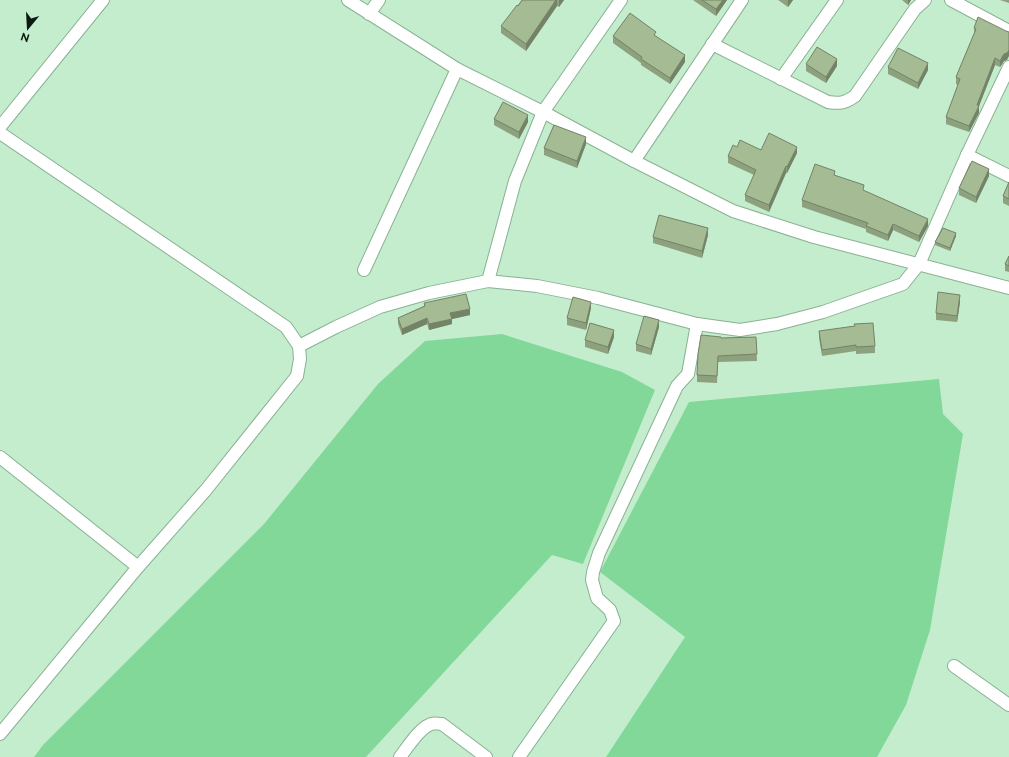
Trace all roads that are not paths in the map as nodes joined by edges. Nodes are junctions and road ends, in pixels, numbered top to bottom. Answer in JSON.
{"nodes":[{"id":1,"x":103,"y":0,"type":"edge"},
{"id":2,"x":348,"y":0,"type":"edge"},
{"id":3,"x":379,"y":0,"type":"edge"},
{"id":4,"x":621,"y":0,"type":"edge"},
{"id":5,"x":742,"y":0,"type":"edge"},
{"id":6,"x":837,"y":0,"type":"edge"},
{"id":7,"x":925,"y":0,"type":"edge"},
{"id":8,"x":951,"y":0,"type":"edge"},
{"id":9,"x":369,"y":14,"type":"junction"},
{"id":10,"x":1009,"y":31,"type":"edge"},
{"id":11,"x":712,"y":44,"type":"junction"},
{"id":12,"x":1009,"y":67,"type":"edge"},
{"id":13,"x":457,"y":69,"type":"junction"},
{"id":14,"x":781,"y":79,"type":"junction"},
{"id":15,"x":543,"y":112,"type":"junction"},
{"id":16,"x":0,"y":127,"type":"edge"},
{"id":17,"x":0,"y":134,"type":"edge"},
{"id":18,"x":967,"y":155,"type":"junction"},
{"id":19,"x":634,"y":161,"type":"junction"},
{"id":20,"x":1009,"y":176,"type":"edge"},
{"id":21,"x":919,"y":264,"type":"junction"},
{"id":22,"x":364,"y":270,"type":"dead end"},
{"id":23,"x":488,"y":281,"type":"junction"},
{"id":24,"x":1009,"y":288,"type":"edge"},
{"id":25,"x":697,"y":324,"type":"junction"},
{"id":26,"x":299,"y":346,"type":"junction"},
{"id":27,"x":0,"y":457,"type":"edge"},
{"id":28,"x":138,"y":567,"type":"junction"},
{"id":29,"x":954,"y":666,"type":"dead end"},
{"id":30,"x":1009,"y":705,"type":"edge"},
{"id":31,"x":0,"y":734,"type":"edge"},
{"id":32,"x":400,"y":757,"type":"edge"},
{"id":33,"x":486,"y":757,"type":"edge"},
{"id":34,"x":519,"y":757,"type":"edge"}],
"edges":[{"from":1,"to":16,"type":"street"},
{"from":2,"to":9,"type":"street"},
{"from":3,"to":9,"type":"street"},
{"from":4,"to":15,"type":"street"},
{"from":5,"to":11,"type":"street"},
{"from":6,"to":14,"type":"street"},
{"from":7,"to":14,"type":"street"},
{"from":8,"to":10,"type":"street"},
{"from":9,"to":13,"type":"street"},
{"from":11,"to":14,"type":"street"},
{"from":11,"to":19,"type":"street"},
{"from":12,"to":18,"type":"street"},
{"from":13,"to":15,"type":"street"},
{"from":13,"to":22,"type":"street"},
{"from":15,"to":19,"type":"street"},
{"from":15,"to":23,"type":"street"},
{"from":17,"to":26,"type":"street"},
{"from":18,"to":20,"type":"street"},
{"from":18,"to":21,"type":"street"},
{"from":19,"to":21,"type":"street"},
{"from":21,"to":24,"type":"street"},
{"from":21,"to":25,"type":"street"},
{"from":23,"to":25,"type":"street"},
{"from":23,"to":26,"type":"street"},
{"from":25,"to":34,"type":"street"},
{"from":26,"to":28,"type":"street"},
{"from":27,"to":28,"type":"street"},
{"from":28,"to":31,"type":"street"},
{"from":29,"to":30,"type":"street"},
{"from":32,"to":33,"type":"street"}]}
